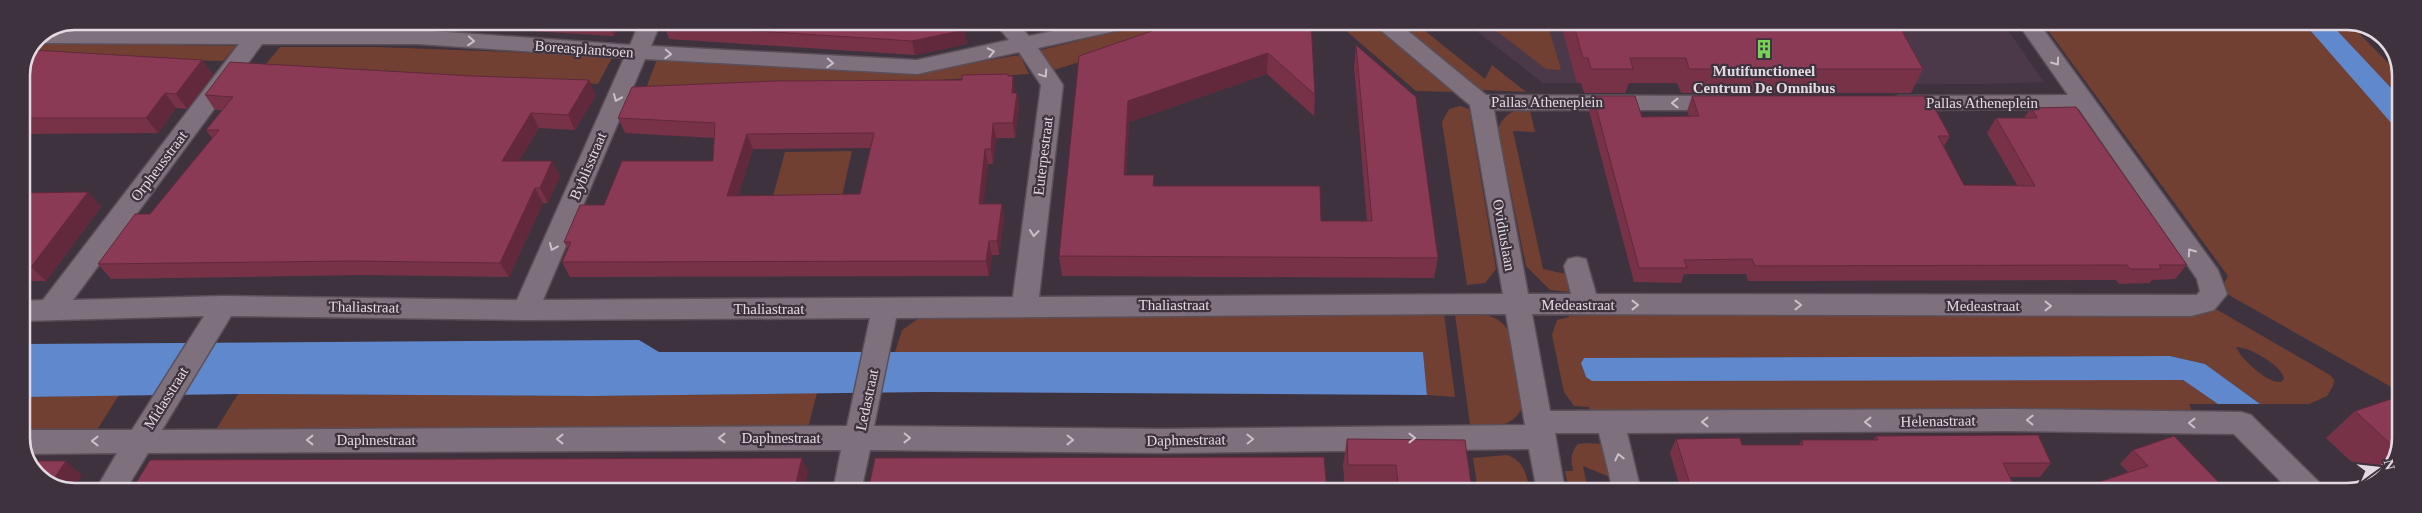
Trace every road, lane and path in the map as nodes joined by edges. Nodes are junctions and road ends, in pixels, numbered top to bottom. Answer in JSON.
{"nodes":[{"id":1,"x":233,"y":30,"type":"edge"},
{"id":2,"x":260,"y":30,"type":"edge"},
{"id":3,"x":281,"y":30,"type":"edge"},
{"id":4,"x":647,"y":30,"type":"edge"},
{"id":5,"x":1012,"y":30,"type":"edge"},
{"id":6,"x":1089,"y":30,"type":"edge"},
{"id":7,"x":1394,"y":30,"type":"edge"},
{"id":8,"x":2034,"y":30,"type":"edge"},
{"id":9,"x":52,"y":36,"type":"edge"},
{"id":10,"x":1025,"y":44,"type":"junction"},
{"id":11,"x":637,"y":52,"type":"junction"},
{"id":12,"x":1536,"y":94,"type":"junction"},
{"id":13,"x":1481,"y":102,"type":"junction"},
{"id":14,"x":2085,"y":102,"type":"junction"},
{"id":15,"x":1749,"y":103,"type":"edge"},
{"id":16,"x":1878,"y":103,"type":"edge"},
{"id":17,"x":1546,"y":124,"type":"dead end"},
{"id":18,"x":1578,"y":266,"type":"dead end"},
{"id":19,"x":1516,"y":305,"type":"junction"},
{"id":20,"x":224,"y":306,"type":"junction"},
{"id":21,"x":1025,"y":306,"type":"junction"},
{"id":22,"x":1586,"y":306,"type":"junction"},
{"id":23,"x":885,"y":309,"type":"junction"},
{"id":24,"x":526,"y":310,"type":"junction"},
{"id":25,"x":30,"y":311,"type":"edge"},
{"id":26,"x":50,"y":311,"type":"junction"},
{"id":27,"x":1612,"y":423,"type":"junction"},
{"id":28,"x":1539,"y":430,"type":"junction"},
{"id":29,"x":858,"y":438,"type":"junction"},
{"id":30,"x":140,"y":441,"type":"junction"},
{"id":31,"x":30,"y":442,"type":"edge"},
{"id":32,"x":114,"y":483,"type":"edge"},
{"id":33,"x":849,"y":483,"type":"edge"},
{"id":34,"x":1549,"y":483,"type":"edge"},
{"id":35,"x":1625,"y":483,"type":"edge"},
{"id":36,"x":2301,"y":483,"type":"edge"}],
"edges":[{"from":1,"to":9,"type":"street","name":"Boreasplantsoen"},
{"from":2,"to":26,"type":"street","name":"Orpheusstraat"},
{"from":3,"to":11,"type":"street","name":"Boreasplantsoen","one_way":true},
{"from":4,"to":11,"type":"street","name":"Byblisstraat"},
{"from":5,"to":10,"type":"street","name":"Euterpestraat"},
{"from":6,"to":10,"type":"street","name":"Boreasplantsoen"},
{"from":7,"to":13,"type":"street"},
{"from":8,"to":14,"type":"street","one_way":true},
{"from":11,"to":10,"type":"street","name":"Boreasplantsoen","one_way":true},
{"from":10,"to":21,"type":"street","name":"Euterpestraat","one_way":true},
{"from":11,"to":24,"type":"street","name":"Byblisstraat","one_way":true},
{"from":12,"to":13,"type":"street","name":"Pallas Atheneplein"},
{"from":15,"to":12,"type":"street","name":"Pallas Atheneplein","one_way":true},
{"from":12,"to":17,"type":"street"},
{"from":13,"to":19,"type":"street","name":"Ovidiuslaan"},
{"from":14,"to":16,"type":"street","name":"Pallas Atheneplein"},
{"from":22,"to":14,"type":"street","name":"Medeastraat","one_way":true},
{"from":18,"to":22,"type":"street"},
{"from":19,"to":21,"type":"street","name":"Thaliastraat"},
{"from":19,"to":22,"type":"street","name":"Medeastraat"},
{"from":19,"to":28,"type":"street","name":"Ovidiuslaan"},
{"from":20,"to":24,"type":"street","name":"Thaliastraat"},
{"from":20,"to":26,"type":"street","name":"Thaliastraat"},
{"from":20,"to":30,"type":"street","name":"Midasstraat"},
{"from":21,"to":23,"type":"street","name":"Thaliastraat"},
{"from":23,"to":24,"type":"street","name":"Thaliastraat"},
{"from":23,"to":29,"type":"street","name":"Ledastraat"},
{"from":25,"to":26,"type":"street","name":"Thaliastraat"},
{"from":27,"to":28,"type":"street","name":"Helenastraat"},
{"from":35,"to":27,"type":"street","one_way":true},
{"from":36,"to":27,"type":"street","name":"Helenastraat","one_way":true},
{"from":29,"to":28,"type":"street","name":"Daphnestraat","one_way":true},
{"from":28,"to":34,"type":"street","name":"Ovidiuslaan"},
{"from":29,"to":30,"type":"street","name":"Daphnestraat","one_way":true},
{"from":29,"to":33,"type":"street","name":"Ledastraat"},
{"from":30,"to":31,"type":"street","name":"Daphnestraat","one_way":true},
{"from":30,"to":32,"type":"street","name":"Midasstraat"}]}
